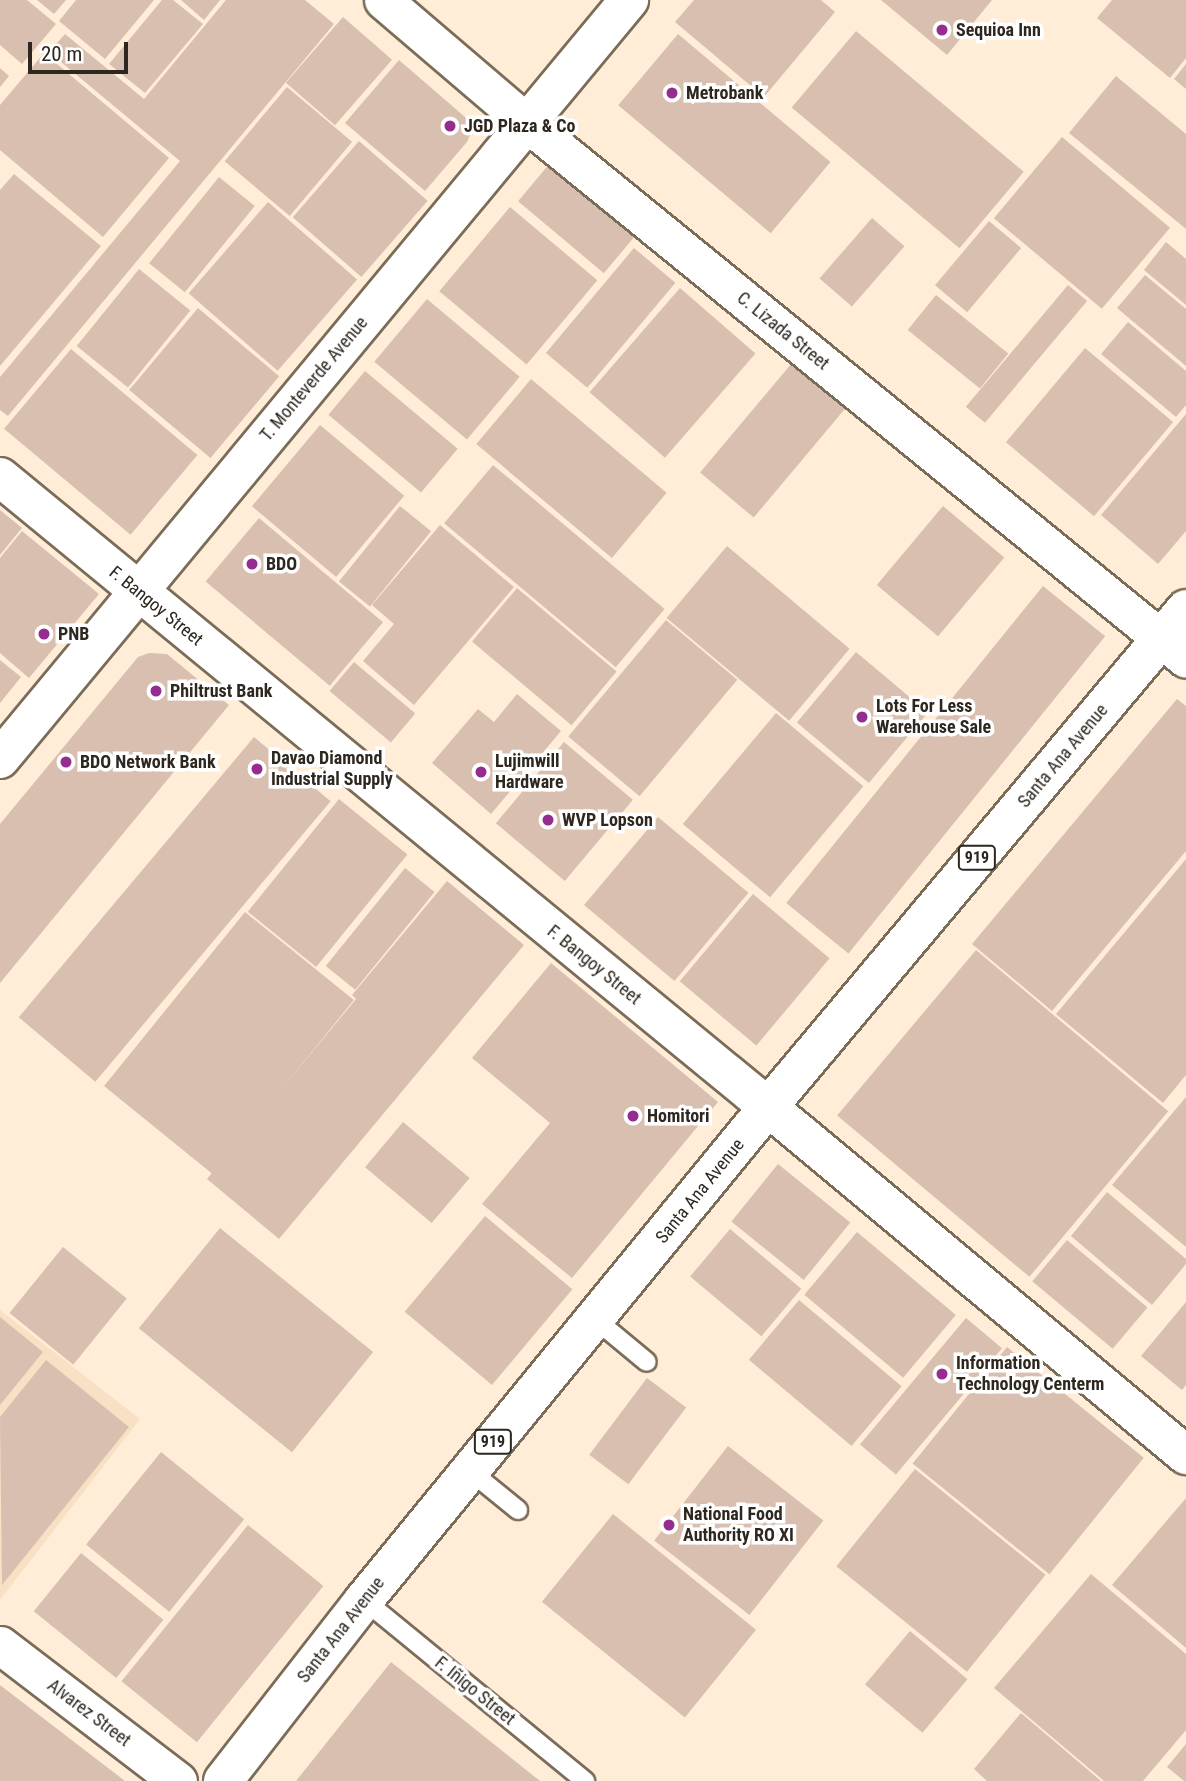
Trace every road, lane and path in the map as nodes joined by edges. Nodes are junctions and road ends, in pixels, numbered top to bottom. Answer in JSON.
{"nodes":[{"id":1,"x":383,"y":0,"type":"edge"},
{"id":2,"x":629,"y":0,"type":"edge"},
{"id":3,"x":527,"y":122,"type":"junction"},
{"id":4,"x":0,"y":477,"type":"edge"},
{"id":5,"x":138,"y":591,"type":"junction"},
{"id":6,"x":1186,"y":609,"type":"edge"},
{"id":7,"x":1174,"y":649,"type":"edge"},
{"id":8,"x":0,"y":759,"type":"edge"},
{"id":9,"x":768,"y":1107,"type":"junction"},
{"id":10,"x":596,"y":1319,"type":"junction"},
{"id":11,"x":647,"y":1362,"type":"dead end"},
{"id":12,"x":1186,"y":1455,"type":"edge"},
{"id":13,"x":470,"y":1471,"type":"junction"},
{"id":14,"x":518,"y":1510,"type":"dead end"},
{"id":15,"x":364,"y":1600,"type":"junction"},
{"id":16,"x":0,"y":1645,"type":"edge"},
{"id":17,"x":178,"y":1781,"type":"edge"},
{"id":18,"x":223,"y":1781,"type":"edge"},
{"id":19,"x":585,"y":1781,"type":"edge"}],
"edges":[{"from":1,"to":3,"type":"street","name":"C. Lizada Street"},
{"from":2,"to":3,"type":"street","name":"T. Monteverde Avenue"},
{"from":3,"to":5,"type":"street","name":"T. Monteverde Avenue"},
{"from":3,"to":7,"type":"street","name":"C. Lizada Street"},
{"from":4,"to":5,"type":"street","name":"F. Bangoy Street"},
{"from":5,"to":8,"type":"street","name":"T. Monteverde Avenue"},
{"from":5,"to":9,"type":"street","name":"F. Bangoy Street"},
{"from":6,"to":7,"type":"street","name":"Santa Ana Avenue","number":"919"},
{"from":7,"to":9,"type":"street","name":"Santa Ana Avenue","number":"919"},
{"from":9,"to":10,"type":"street","name":"Santa Ana Avenue","number":"919"},
{"from":9,"to":12,"type":"street","name":"F. Bangoy Street"},
{"from":10,"to":11,"type":"lane"},
{"from":10,"to":13,"type":"street","name":"Santa Ana Avenue","number":"919"},
{"from":13,"to":14,"type":"lane"},
{"from":13,"to":15,"type":"street","name":"Santa Ana Avenue","number":"919"},
{"from":15,"to":18,"type":"street","name":"Santa Ana Avenue","number":"919"},
{"from":15,"to":19,"type":"lane","name":"F. Iñigo Street"},
{"from":16,"to":17,"type":"street","name":"Alvarez Street"}]}
